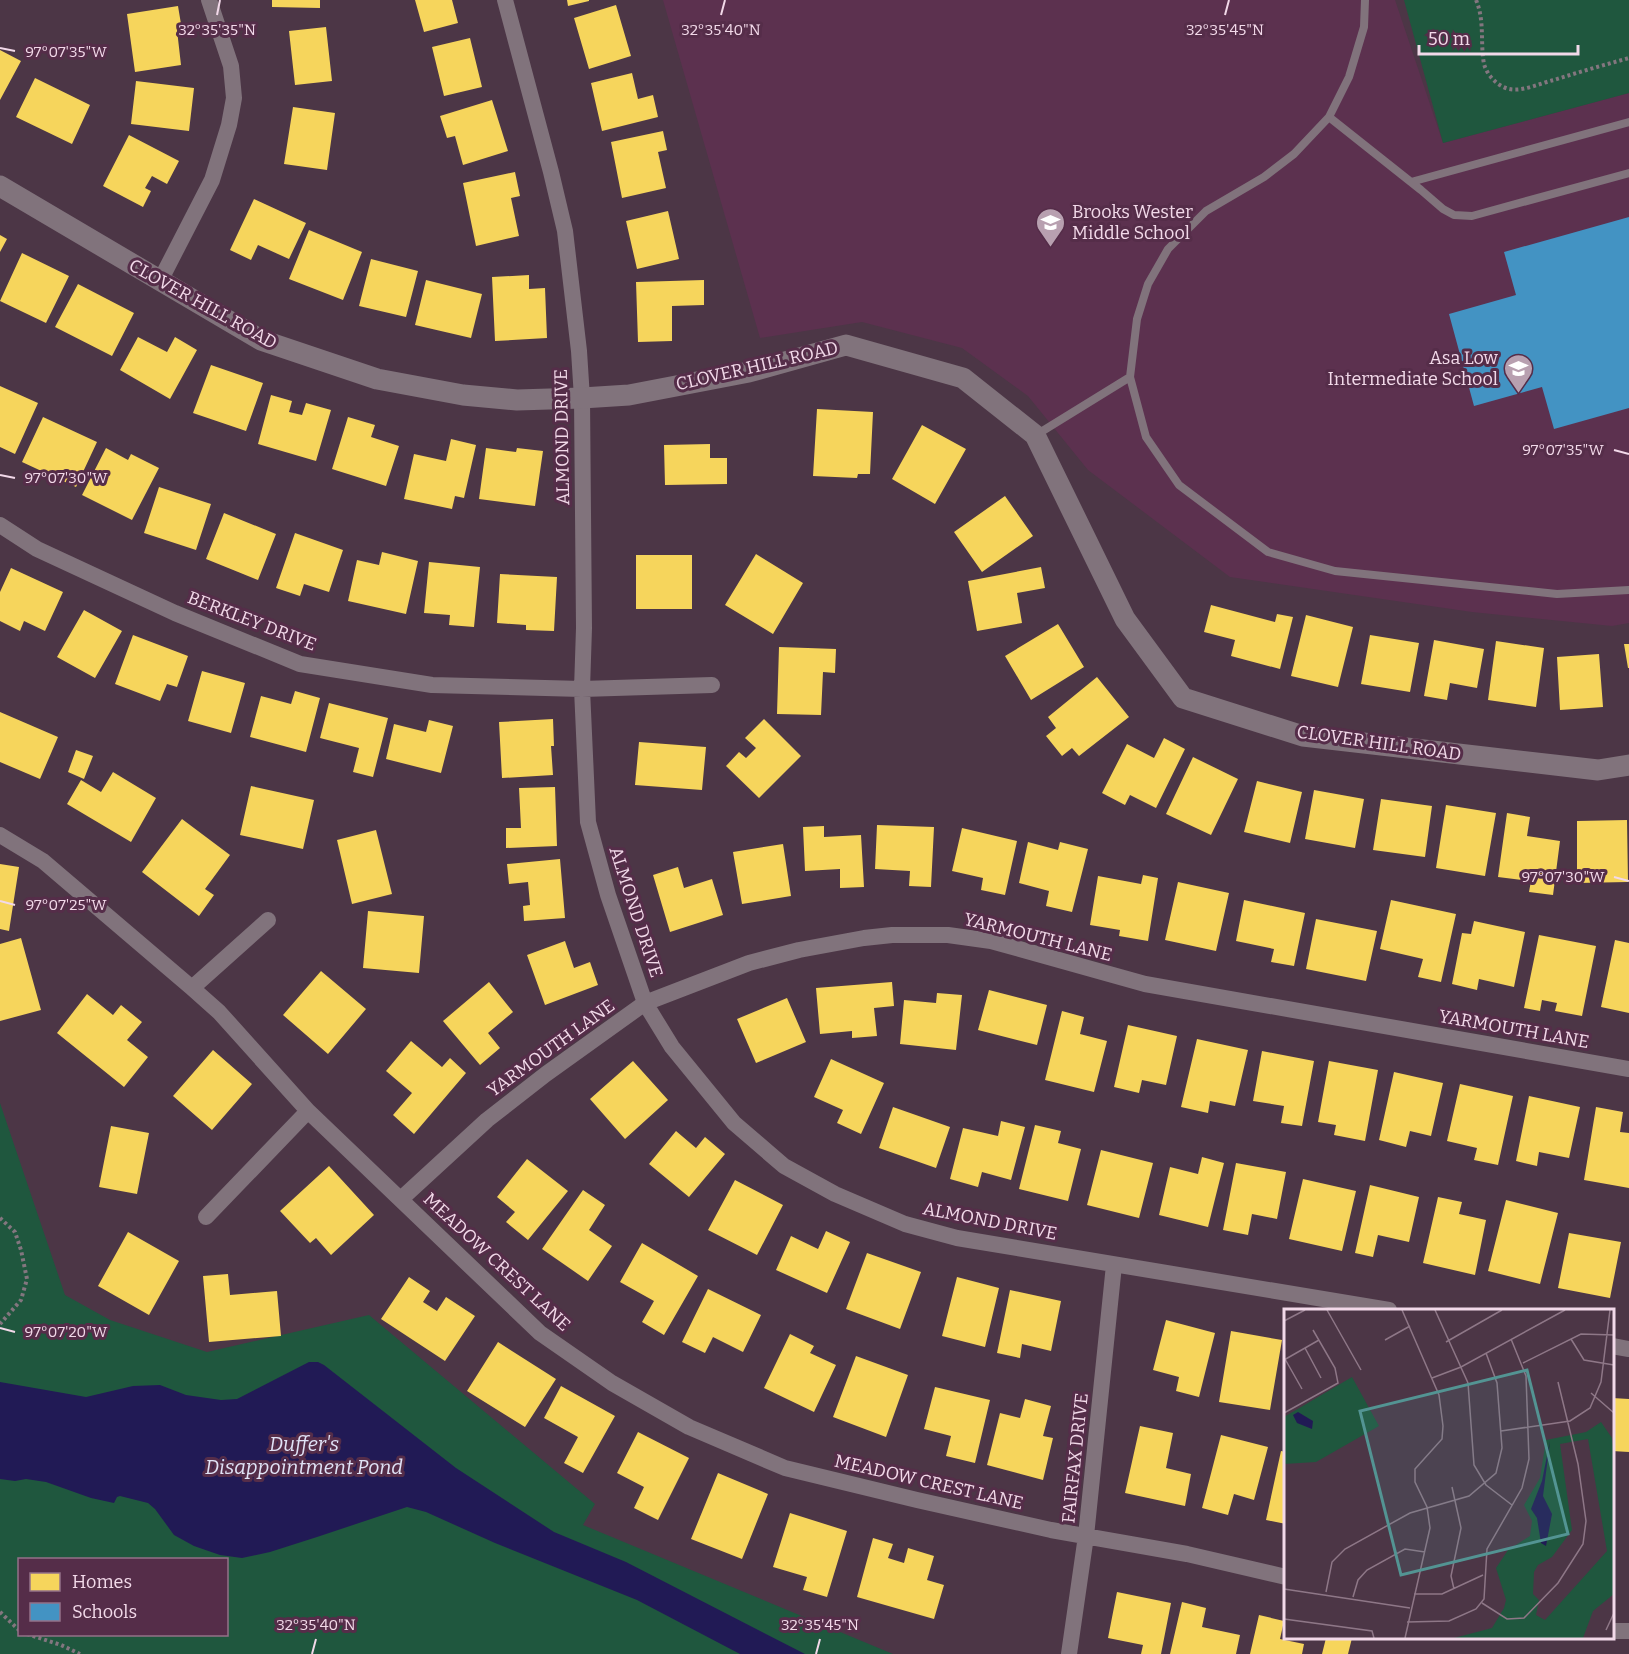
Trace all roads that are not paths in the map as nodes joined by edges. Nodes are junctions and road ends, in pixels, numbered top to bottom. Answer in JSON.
{"nodes":[{"id":1,"x":209,"y":0,"type":"edge"},
{"id":2,"x":505,"y":0,"type":"edge"},
{"id":3,"x":1365,"y":0,"type":"edge"},
{"id":4,"x":1329,"y":117,"type":"junction"},
{"id":5,"x":1629,"y":122,"type":"edge"},
{"id":6,"x":1629,"y":173,"type":"edge"},
{"id":7,"x":1411,"y":182,"type":"junction"},
{"id":8,"x":0,"y":186,"type":"edge"},
{"id":9,"x":160,"y":280,"type":"junction"},
{"id":10,"x":1130,"y":377,"type":"junction"},
{"id":11,"x":582,"y":398,"type":"junction"},
{"id":12,"x":1035,"y":435,"type":"junction"},
{"id":13,"x":0,"y":525,"type":"edge"},
{"id":14,"x":1629,"y":590,"type":"edge"},
{"id":15,"x":712,"y":685,"type":"dead end"},
{"id":16,"x":582,"y":689,"type":"junction"},
{"id":17,"x":1629,"y":765,"type":"edge"},
{"id":18,"x":0,"y":835,"type":"edge"},
{"id":19,"x":268,"y":920,"type":"dead end"},
{"id":20,"x":192,"y":988,"type":"junction"},
{"id":21,"x":645,"y":1003,"type":"junction"},
{"id":22,"x":1629,"y":1069,"type":"edge"},
{"id":23,"x":308,"y":1111,"type":"junction"},
{"id":24,"x":401,"y":1199,"type":"junction"},
{"id":25,"x":206,"y":1217,"type":"dead end"},
{"id":26,"x":1114,"y":1265,"type":"junction"},
{"id":27,"x":1377,"y":1309,"type":"edge"},
{"id":28,"x":1614,"y":1347,"type":"edge"},
{"id":29,"x":1629,"y":1349,"type":"edge"},
{"id":30,"x":1086,"y":1536,"type":"junction"},
{"id":31,"x":1284,"y":1577,"type":"edge"},
{"id":32,"x":1069,"y":1654,"type":"edge"}],
"edges":[{"from":1,"to":9,"type":"street"},
{"from":2,"to":11,"type":"street","name":"ALMOND DRIVE"},
{"from":3,"to":4,"type":"lane"},
{"from":4,"to":7,"type":"lane"},
{"from":4,"to":10,"type":"lane"},
{"from":5,"to":7,"type":"lane"},
{"from":6,"to":7,"type":"lane"},
{"from":8,"to":9,"type":"street","name":"CLOVER HILL ROAD"},
{"from":9,"to":11,"type":"street","name":"CLOVER HILL ROAD"},
{"from":10,"to":12,"type":"lane"},
{"from":10,"to":14,"type":"lane"},
{"from":11,"to":12,"type":"street","name":"CLOVER HILL ROAD"},
{"from":11,"to":16,"type":"street","name":"ALMOND DRIVE"},
{"from":12,"to":17,"type":"street","name":"CLOVER HILL ROAD"},
{"from":13,"to":16,"type":"street","name":"BERKLEY DRIVE"},
{"from":15,"to":16,"type":"street","name":"BERKLEY DRIVE"},
{"from":16,"to":21,"type":"street","name":"ALMOND DRIVE"},
{"from":18,"to":20,"type":"street","name":"MEADOW CREST LANE"},
{"from":19,"to":20,"type":"street"},
{"from":20,"to":23,"type":"street","name":"MEADOW CREST LANE"},
{"from":21,"to":22,"type":"street","name":"YARMOUTH LANE"},
{"from":21,"to":24,"type":"street","name":"YARMOUTH LANE"},
{"from":21,"to":26,"type":"street","name":"ALMOND DRIVE"},
{"from":23,"to":24,"type":"street","name":"MEADOW CREST LANE"},
{"from":23,"to":25,"type":"street"},
{"from":24,"to":30,"type":"street","name":"MEADOW CREST LANE"},
{"from":26,"to":27,"type":"street","name":"ALMOND DRIVE"},
{"from":26,"to":30,"type":"street","name":"FAIRFAX DRIVE"},
{"from":28,"to":29,"type":"street"},
{"from":30,"to":31,"type":"street","name":"MEADOW CREST LANE"},
{"from":30,"to":32,"type":"street","name":"FAIRFAX DRIVE"}]}
